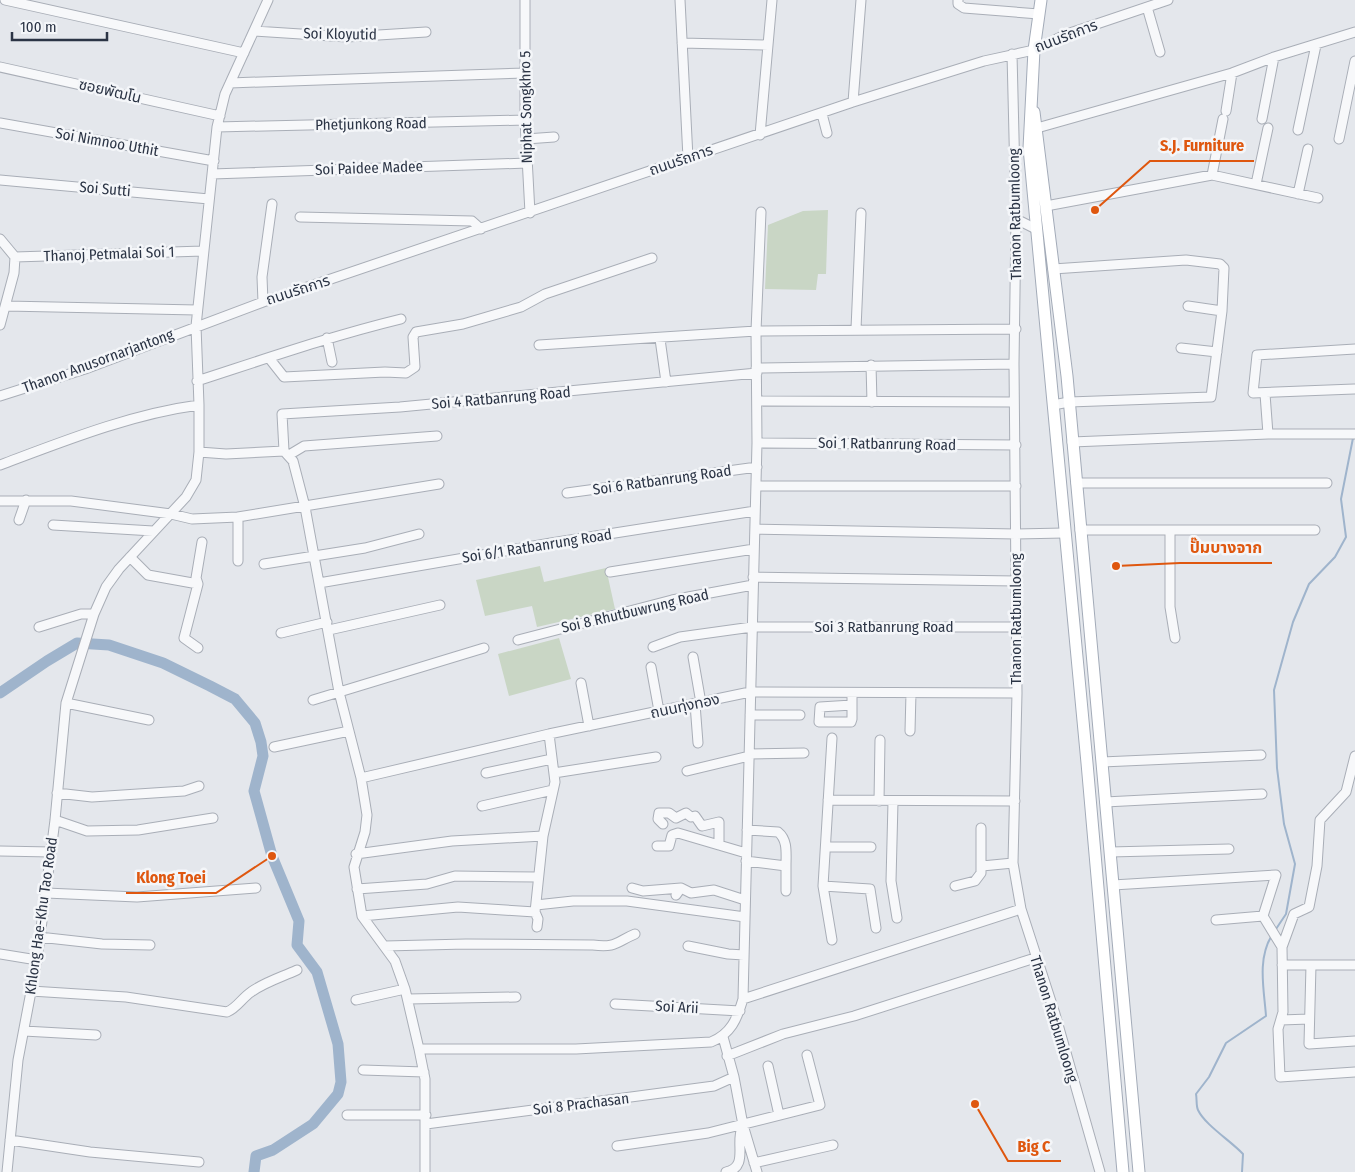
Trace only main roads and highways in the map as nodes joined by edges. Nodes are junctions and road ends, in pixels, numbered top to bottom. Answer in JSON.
{"nodes":[{"id":1,"x":1040,"y":0,"type":"edge"},
{"id":2,"x":1032,"y":100,"type":"junction"},
{"id":3,"x":1102,"y":762,"type":"junction"},
{"id":4,"x":1087,"y":763,"type":"junction"},
{"id":5,"x":1123,"y":1172,"type":"edge"},
{"id":6,"x":1139,"y":1172,"type":"edge"}],
"edges":[{"from":1,"to":2,"type":"main road"},
{"from":2,"to":3,"type":"main road"},
{"from":2,"to":4,"type":"main road"},
{"from":3,"to":4,"type":"main road"},
{"from":3,"to":6,"type":"main road"},
{"from":4,"to":5,"type":"main road"}]}
